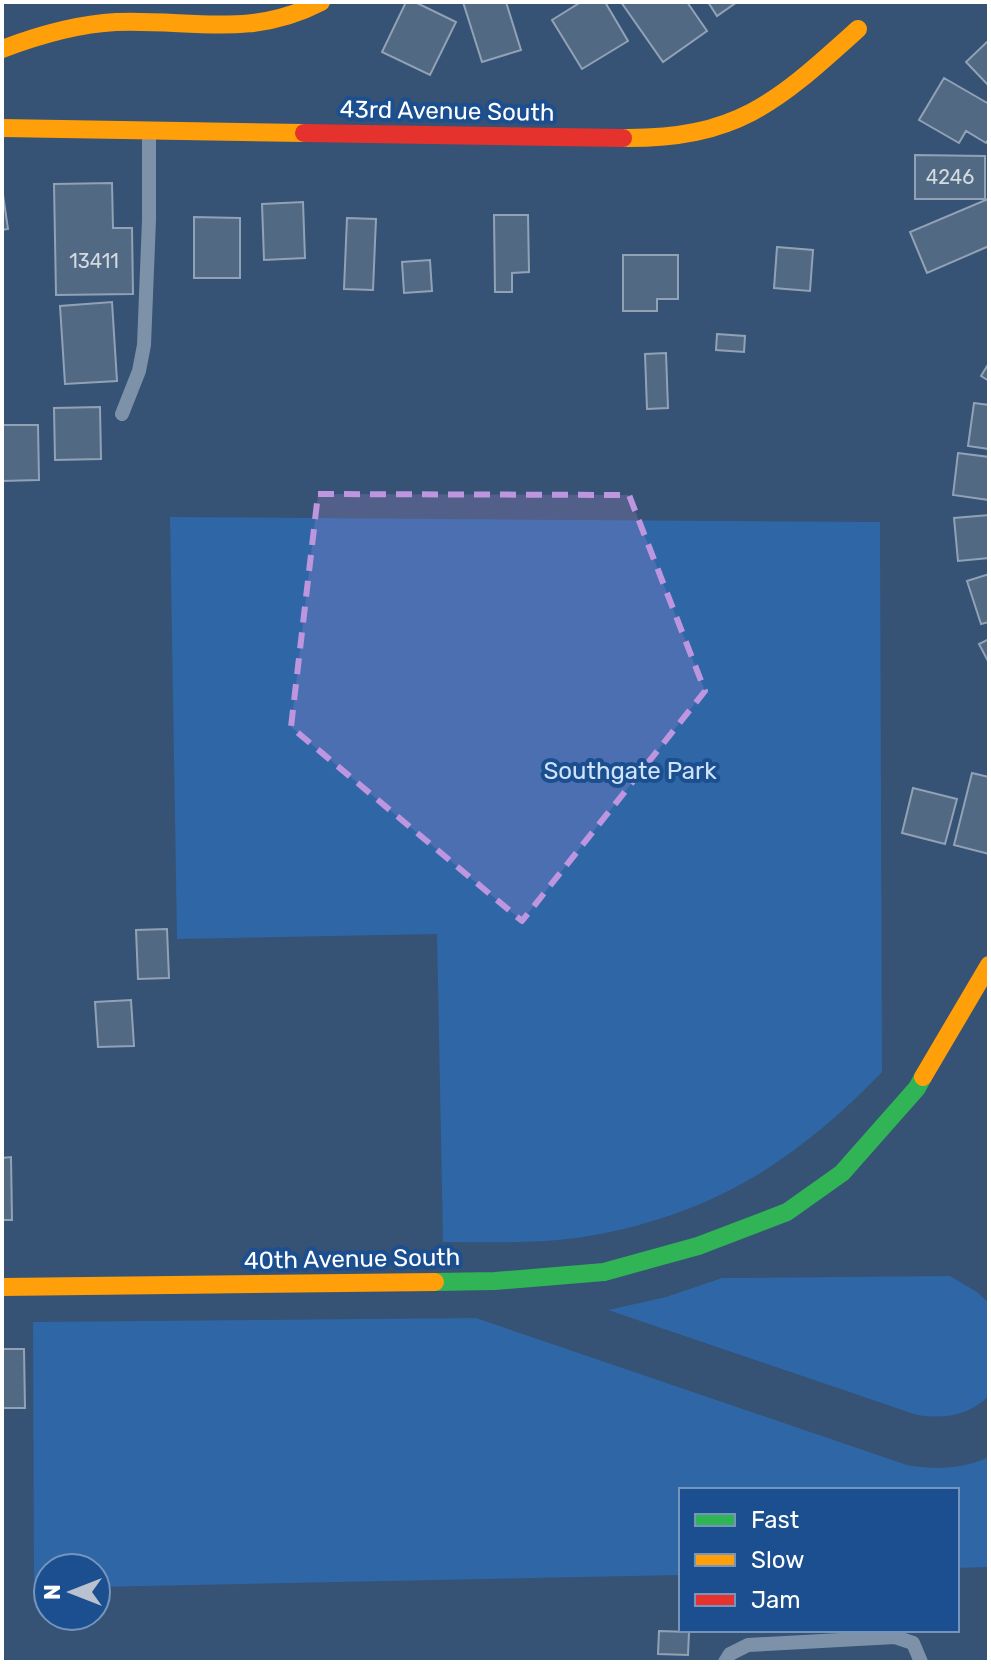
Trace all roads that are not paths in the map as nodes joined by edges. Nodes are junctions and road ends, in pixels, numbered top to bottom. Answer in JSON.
{"nodes":[{"id":1,"x":321,"y":2,"type":"edge"},
{"id":2,"x":858,"y":29,"type":"dead end"},
{"id":3,"x":2,"y":49,"type":"edge"},
{"id":4,"x":2,"y":128,"type":"edge"},
{"id":5,"x":149,"y":130,"type":"junction"},
{"id":6,"x":122,"y":414,"type":"dead end"},
{"id":7,"x":989,"y":965,"type":"edge"},
{"id":8,"x":2,"y":1287,"type":"edge"},
{"id":9,"x":725,"y":1662,"type":"edge"},
{"id":10,"x":921,"y":1662,"type":"edge"}],
"edges":[{"from":1,"to":3,"type":"street"},
{"from":2,"to":5,"type":"street","name":"43rd Avenue South"},
{"from":4,"to":5,"type":"street","name":"43rd Avenue South"},
{"from":5,"to":6,"type":"lane"},
{"from":7,"to":8,"type":"street","name":"40th Avenue South"},
{"from":9,"to":10,"type":"lane"}]}
